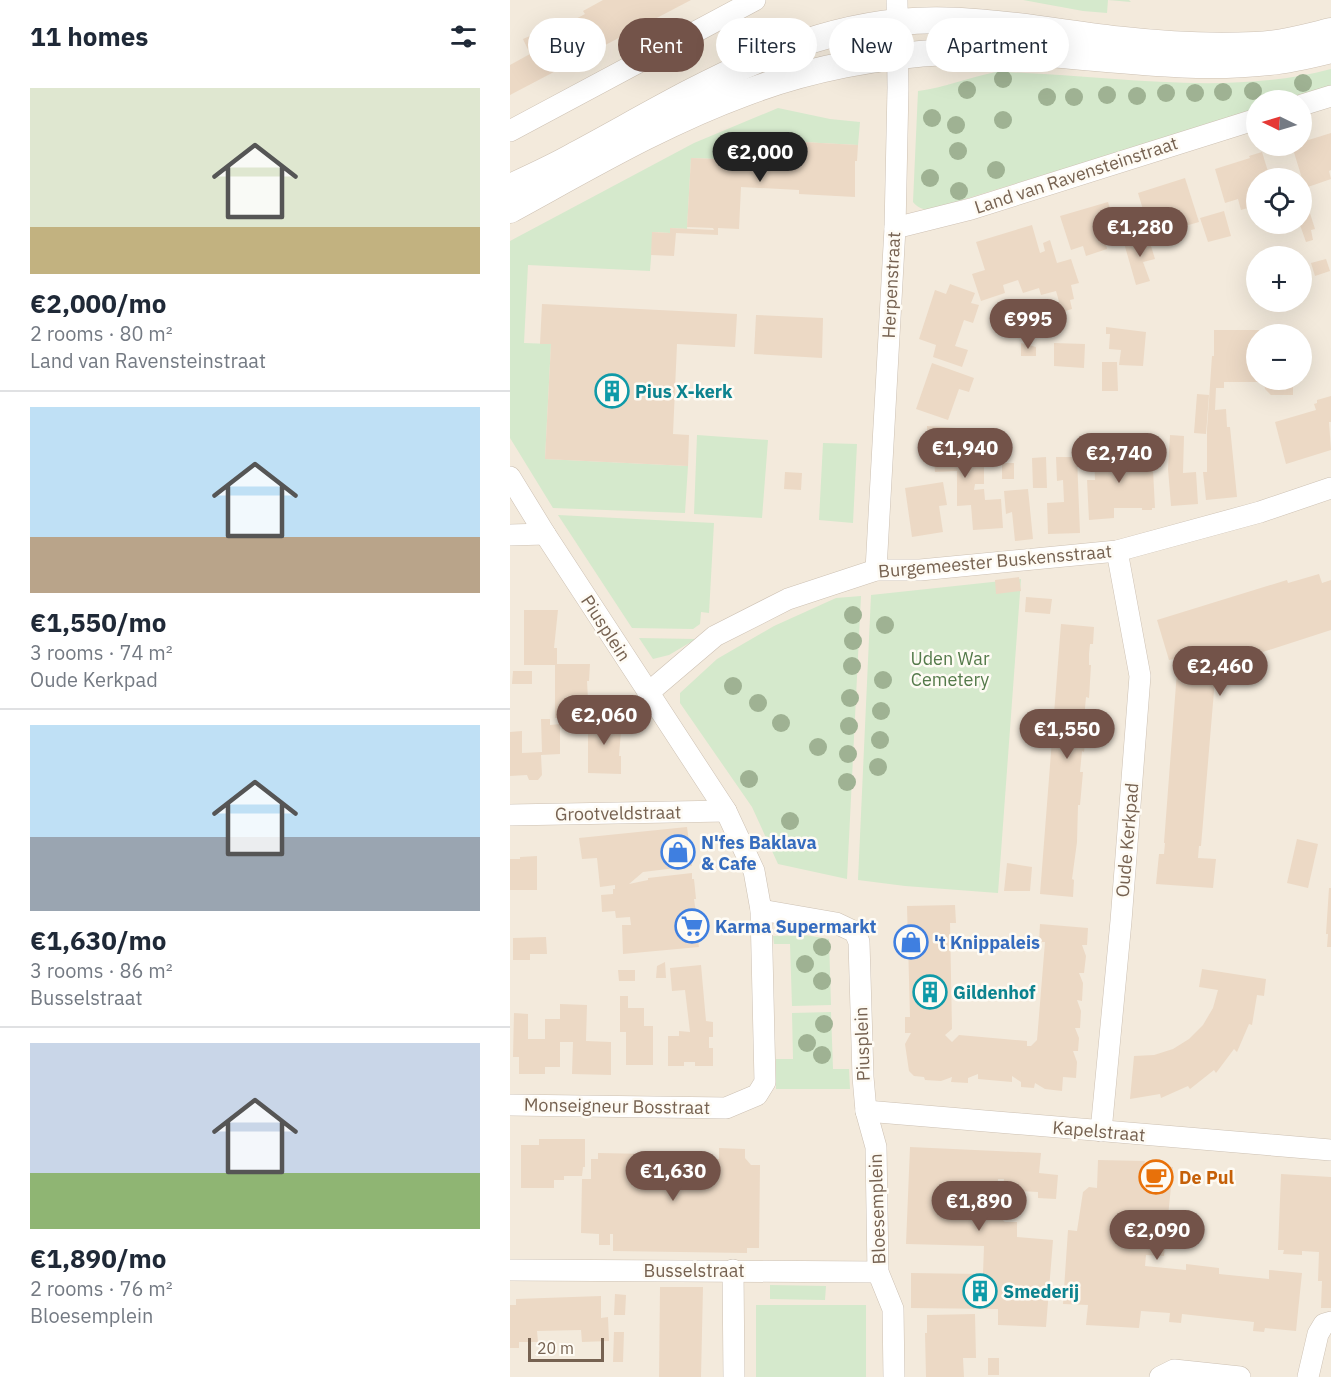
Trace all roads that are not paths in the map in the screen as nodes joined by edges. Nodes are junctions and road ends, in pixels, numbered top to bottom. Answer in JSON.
{"nodes":[{"id":1,"x":755,"y":0,"type":"edge"},
{"id":2,"x":898,"y":11,"type":"edge"},
{"id":3,"x":1331,"y":31,"type":"edge"},
{"id":4,"x":1331,"y":50,"type":"edge"},
{"id":5,"x":914,"y":55,"type":"edge"},
{"id":6,"x":829,"y":70,"type":"edge"},
{"id":7,"x":897,"y":72,"type":"edge"},
{"id":8,"x":1331,"y":96,"type":"edge"},
{"id":9,"x":1312,"y":102,"type":"edge"},
{"id":10,"x":1246,"y":122,"type":"edge"},
{"id":11,"x":510,"y":131,"type":"edge"},
{"id":12,"x":510,"y":187,"type":"edge"},
{"id":13,"x":510,"y":210,"type":"edge"},
{"id":14,"x":895,"y":228,"type":"junction"},
{"id":15,"x":510,"y":477,"type":"edge"},
{"id":16,"x":1331,"y":488,"type":"edge"},
{"id":17,"x":545,"y":534,"type":"junction"},
{"id":18,"x":510,"y":535,"type":"edge"},
{"id":19,"x":1117,"y":551,"type":"junction"},
{"id":20,"x":876,"y":570,"type":"junction"},
{"id":21,"x":648,"y":693,"type":"junction"},
{"id":22,"x":726,"y":811,"type":"junction"},
{"id":23,"x":510,"y":815,"type":"edge"},
{"id":24,"x":761,"y":910,"type":"junction"},
{"id":25,"x":758,"y":1095,"type":"joint"},
{"id":26,"x":510,"y":1105,"type":"edge"},
{"id":27,"x":867,"y":1111,"type":"junction"},
{"id":28,"x":1101,"y":1131,"type":"junction"},
{"id":29,"x":1331,"y":1150,"type":"edge"},
{"id":30,"x":510,"y":1270,"type":"edge"},
{"id":31,"x":733,"y":1270,"type":"junction"},
{"id":32,"x":878,"y":1272,"type":"junction"},
{"id":33,"x":1331,"y":1322,"type":"edge"},
{"id":34,"x":734,"y":1377,"type":"edge"},
{"id":35,"x":894,"y":1377,"type":"edge"},
{"id":36,"x":1160,"y":1377,"type":"edge"},
{"id":37,"x":1240,"y":1377,"type":"edge"},
{"id":38,"x":1308,"y":1377,"type":"edge"}],
"edges":[{"from":1,"to":11,"type":"street"},
{"from":2,"to":3,"type":"street"},
{"from":2,"to":12,"type":"street"},
{"from":4,"to":5,"type":"street"},
{"from":6,"to":13,"type":"street"},
{"from":7,"to":14,"type":"street","name":"Herpenstraat"},
{"from":8,"to":9,"type":"street"},
{"from":10,"to":14,"type":"street","name":"Land van Ravensteinstraat"},
{"from":14,"to":20,"type":"street","name":"Herpenstraat"},
{"from":15,"to":17,"type":"street","name":"Piusplein"},
{"from":16,"to":19,"type":"street","name":"Burgemeester Buskensstraat"},
{"from":17,"to":18,"type":"street"},
{"from":17,"to":21,"type":"street","name":"Piusplein"},
{"from":19,"to":20,"type":"street","name":"Burgemeester Buskensstraat"},
{"from":19,"to":28,"type":"street","name":"Oude Kerkpad"},
{"from":20,"to":21,"type":"street","name":"Burgemeester Buskensstraat"},
{"from":21,"to":22,"type":"street","name":"Piusplein"},
{"from":22,"to":23,"type":"street","name":"Grootveldstraat"},
{"from":22,"to":24,"type":"street","name":"Piusplein"},
{"from":24,"to":25,"type":"street","name":"Piusplein"},
{"from":24,"to":27,"type":"street","name":"Piusplein"},
{"from":25,"to":26,"type":"street","name":"Monseigneur Bosstraat"},
{"from":27,"to":28,"type":"street","name":"Kapelstraat"},
{"from":27,"to":32,"type":"street","name":"Bloesemplein"},
{"from":28,"to":29,"type":"street","name":"Kapelstraat"},
{"from":30,"to":31,"type":"street","name":"Busselstraat"},
{"from":31,"to":32,"type":"street","name":"Busselstraat"},
{"from":31,"to":34,"type":"street"},
{"from":32,"to":35,"type":"street","name":"Bloesemplein"},
{"from":33,"to":38,"type":"street"},
{"from":36,"to":37,"type":"street"}]}
